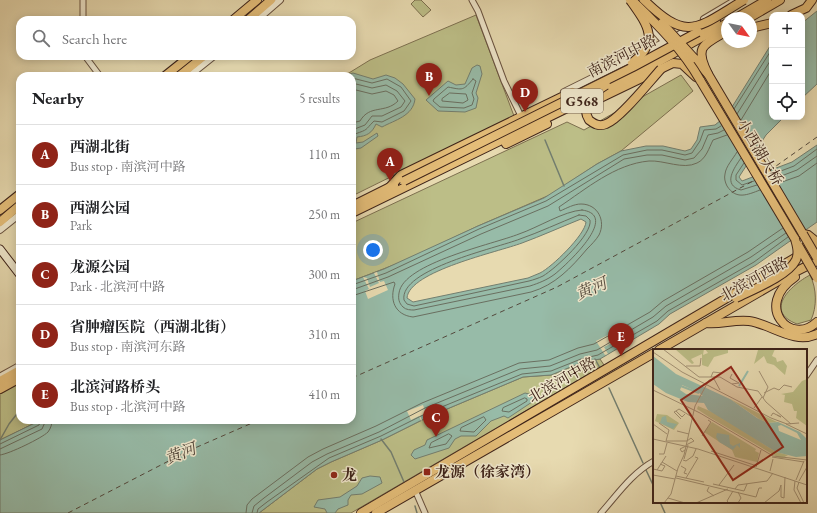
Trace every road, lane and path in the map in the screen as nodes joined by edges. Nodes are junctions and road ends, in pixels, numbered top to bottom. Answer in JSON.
{"nodes":[{"id":1,"x":83,"y":0,"type":"edge"},
{"id":2,"x":258,"y":0,"type":"edge"},
{"id":3,"x":271,"y":0,"type":"edge"},
{"id":4,"x":280,"y":0,"type":"edge"},
{"id":5,"x":472,"y":0,"type":"edge"},
{"id":6,"x":630,"y":0,"type":"edge"},
{"id":7,"x":642,"y":0,"type":"edge"},
{"id":8,"x":736,"y":0,"type":"edge"},
{"id":9,"x":744,"y":0,"type":"edge"},
{"id":10,"x":751,"y":0,"type":"edge"},
{"id":11,"x":767,"y":0,"type":"edge"},
{"id":12,"x":780,"y":0,"type":"edge"},
{"id":13,"x":812,"y":0,"type":"edge"},
{"id":14,"x":746,"y":12,"type":"edge"},
{"id":15,"x":797,"y":12,"type":"edge"},
{"id":16,"x":757,"y":13,"type":"edge"},
{"id":17,"x":83,"y":16,"type":"edge"},
{"id":18,"x":239,"y":16,"type":"edge"},
{"id":19,"x":253,"y":16,"type":"edge"},
{"id":20,"x":262,"y":16,"type":"edge"},
{"id":21,"x":769,"y":24,"type":"edge"},
{"id":22,"x":721,"y":26,"type":"edge"},
{"id":23,"x":757,"y":27,"type":"edge"},
{"id":24,"x":721,"y":35,"type":"edge"},
{"id":25,"x":677,"y":36,"type":"junction"},
{"id":26,"x":721,"y":37,"type":"edge"},
{"id":27,"x":664,"y":41,"type":"junction"},
{"id":28,"x":710,"y":41,"type":"junction"},
{"id":29,"x":649,"y":58,"type":"junction"},
{"id":30,"x":88,"y":60,"type":"edge"},
{"id":31,"x":185,"y":60,"type":"edge"},
{"id":32,"x":199,"y":60,"type":"edge"},
{"id":33,"x":209,"y":60,"type":"edge"},
{"id":34,"x":661,"y":69,"type":"junction"},
{"id":35,"x":97,"y":72,"type":"edge"},
{"id":36,"x":170,"y":72,"type":"edge"},
{"id":37,"x":184,"y":72,"type":"edge"},
{"id":38,"x":194,"y":72,"type":"edge"},
{"id":39,"x":708,"y":74,"type":"junction"},
{"id":40,"x":700,"y":80,"type":"junction"},
{"id":41,"x":521,"y":116,"type":"junction"},
{"id":42,"x":466,"y":157,"type":"junction"},
{"id":43,"x":390,"y":188,"type":"junction"},
{"id":44,"x":16,"y":197,"type":"edge"},
{"id":45,"x":356,"y":204,"type":"edge"},
{"id":46,"x":16,"y":208,"type":"edge"},
{"id":47,"x":0,"y":210,"type":"edge"},
{"id":48,"x":356,"y":211,"type":"edge"},
{"id":49,"x":16,"y":217,"type":"edge"},
{"id":50,"x":0,"y":222,"type":"edge"},
{"id":51,"x":0,"y":230,"type":"edge"},
{"id":52,"x":799,"y":236,"type":"junction"},
{"id":53,"x":817,"y":242,"type":"edge"},
{"id":54,"x":0,"y":243,"type":"edge"},
{"id":55,"x":817,"y":245,"type":"edge"},
{"id":56,"x":0,"y":249,"type":"edge"},
{"id":57,"x":795,"y":258,"type":"junction"},
{"id":58,"x":817,"y":261,"type":"edge"},
{"id":59,"x":16,"y":262,"type":"edge"},
{"id":60,"x":801,"y":269,"type":"junction"},
{"id":61,"x":16,"y":270,"type":"edge"},
{"id":62,"x":817,"y":278,"type":"edge"},
{"id":63,"x":817,"y":322,"type":"edge"},
{"id":64,"x":705,"y":323,"type":"junction"},
{"id":65,"x":817,"y":334,"type":"edge"},
{"id":66,"x":662,"y":337,"type":"junction"},
{"id":67,"x":661,"y":349,"type":"edge"},
{"id":68,"x":653,"y":354,"type":"edge"},
{"id":69,"x":817,"y":360,"type":"edge"},
{"id":70,"x":16,"y":367,"type":"edge"},
{"id":71,"x":16,"y":372,"type":"edge"},
{"id":72,"x":807,"y":375,"type":"edge"},
{"id":73,"x":0,"y":376,"type":"edge"},
{"id":74,"x":16,"y":380,"type":"edge"},
{"id":75,"x":0,"y":381,"type":"edge"},
{"id":76,"x":0,"y":388,"type":"edge"},
{"id":77,"x":653,"y":462,"type":"edge"},
{"id":78,"x":415,"y":490,"type":"junction"},
{"id":79,"x":361,"y":513,"type":"edge"},
{"id":80,"x":376,"y":513,"type":"edge"},
{"id":81,"x":425,"y":513,"type":"edge"},
{"id":82,"x":600,"y":513,"type":"edge"}],
"edges":[{"from":1,"to":17,"type":"street"},
{"from":2,"to":18,"type":"main road"},
{"from":3,"to":19,"type":"main road"},
{"from":4,"to":20,"type":"street"},
{"from":5,"to":41,"type":"street"},
{"from":6,"to":27,"type":"street"},
{"from":6,"to":40,"type":"main road","bridge":true},
{"from":6,"to":41,"type":"main road","bridge":true},
{"from":7,"to":9,"type":"main road","bridge":true},
{"from":7,"to":25,"type":"street"},
{"from":7,"to":39,"type":"main road","name":"小西湖大桥","bridge":true},
{"from":8,"to":25,"type":"street","name":"南滨河中路"},
{"from":10,"to":29,"type":"main road","name":"南滨河中路","number":"G568","bridge":true},
{"from":11,"to":14,"type":"main road"},
{"from":12,"to":16,"type":"main road"},
{"from":13,"to":15,"type":"main road"},
{"from":21,"to":23,"type":"main road"},
{"from":22,"to":42,"type":"main road","name":"南滨河中路","number":"G568"},
{"from":24,"to":28,"type":"main road"},
{"from":25,"to":27,"type":"street","name":"南滨河中路"},
{"from":26,"to":28,"type":"main road"},
{"from":27,"to":41,"type":"street","name":"南滨河中路"},
{"from":28,"to":39,"type":"main road"},
{"from":29,"to":34,"type":"main road","bridge":true},
{"from":29,"to":43,"type":"main road","name":"南滨河中路","number":"G568","bridge":true},
{"from":30,"to":35,"type":"street"},
{"from":31,"to":36,"type":"main road"},
{"from":32,"to":37,"type":"main road"},
{"from":33,"to":38,"type":"street"},
{"from":34,"to":40,"type":"main road","bridge":true},
{"from":34,"to":42,"type":"main road","bridge":true},
{"from":39,"to":52,"type":"main road","name":"小西湖大桥"},
{"from":40,"to":52,"type":"main road","name":"小西湖大桥"},
{"from":41,"to":43,"type":"main road"},
{"from":42,"to":48,"type":"main road","name":"南滨河中路","number":"G568"},
{"from":43,"to":45,"type":"main road","name":"南滨河中路","number":"G568"},
{"from":44,"to":47,"type":"main road"},
{"from":46,"to":50,"type":"main road"},
{"from":49,"to":51,"type":"street"},
{"from":52,"to":53,"type":"main road"},
{"from":52,"to":58,"type":"main road","bridge":true},
{"from":52,"to":62,"type":"main road","bridge":true},
{"from":52,"to":66,"type":"main road","bridge":true},
{"from":54,"to":59,"type":"main road"},
{"from":55,"to":57,"type":"main road","name":"北滨河中路"},
{"from":56,"to":61,"type":"main road"},
{"from":57,"to":60,"type":"main road"},
{"from":57,"to":66,"type":"main road","name":"北滨河中路"},
{"from":58,"to":60,"type":"main road","name":"北滨河西路"},
{"from":58,"to":63,"type":"main road"},
{"from":60,"to":64,"type":"main road","name":"北滨河西路"},
{"from":64,"to":65,"type":"main road"},
{"from":64,"to":67,"type":"main road"},
{"from":66,"to":79,"type":"main road","name":"北滨河中路"},
{"from":68,"to":78,"type":"main road","name":"北滨河中路"},
{"from":69,"to":72,"type":"street"},
{"from":70,"to":73,"type":"street"},
{"from":71,"to":75,"type":"main road"},
{"from":74,"to":76,"type":"main road"},
{"from":77,"to":82,"type":"street"},
{"from":78,"to":80,"type":"main road","name":"北滨河中路"},
{"from":78,"to":81,"type":"street"}]}
